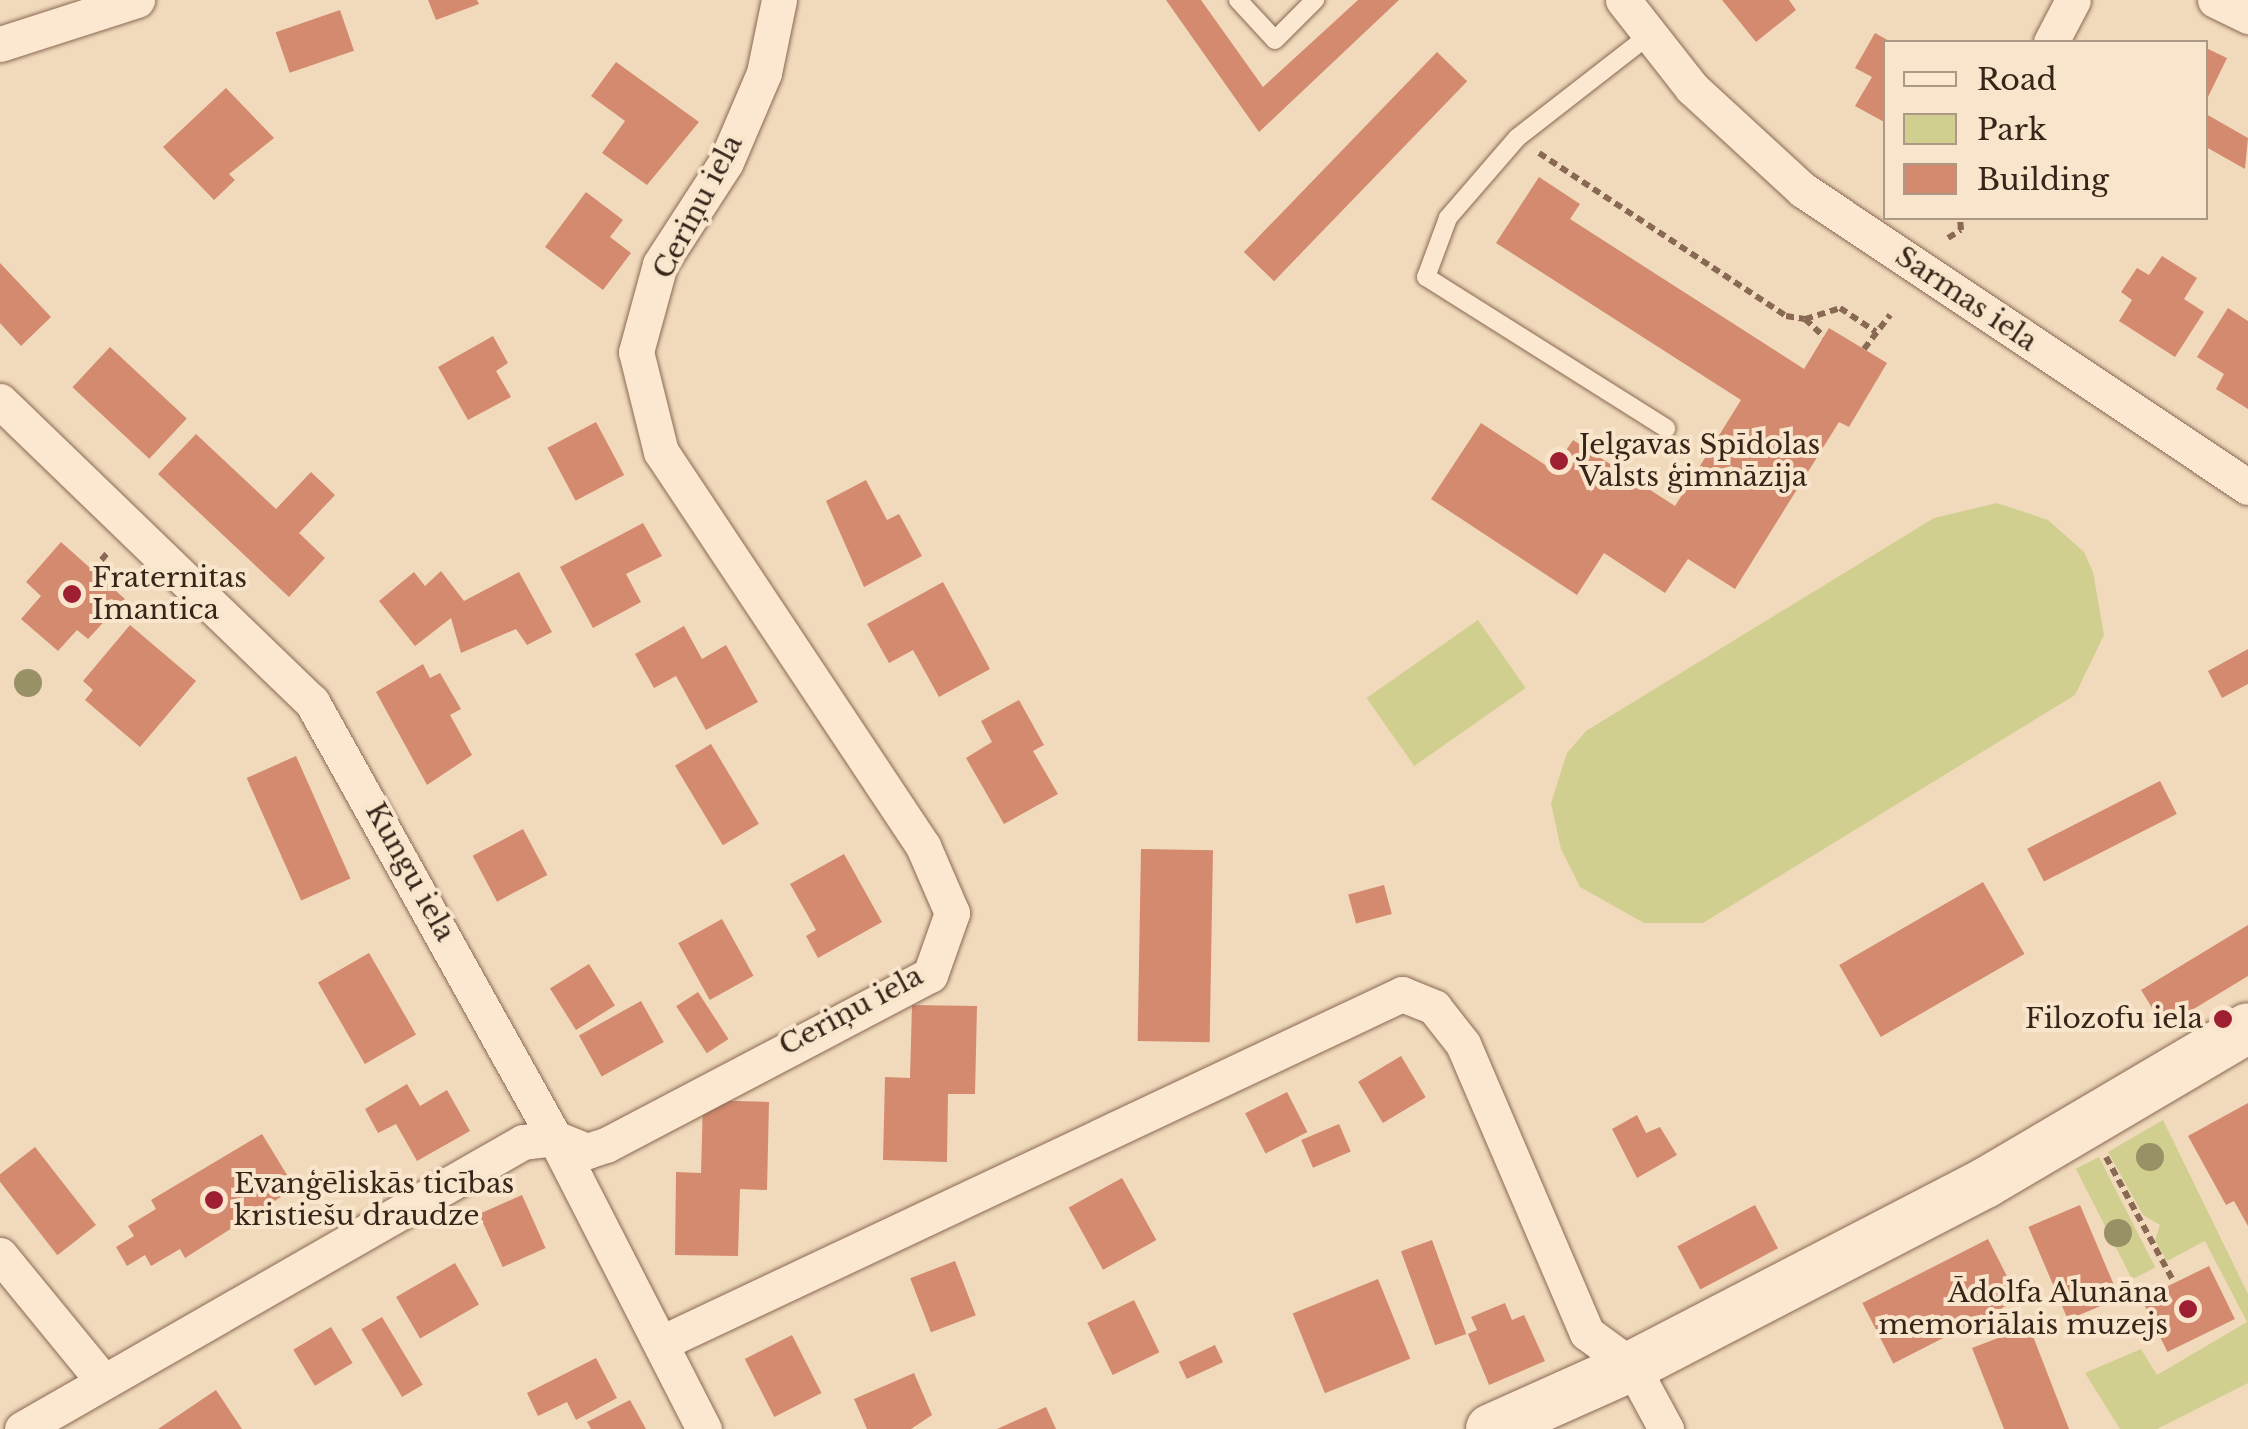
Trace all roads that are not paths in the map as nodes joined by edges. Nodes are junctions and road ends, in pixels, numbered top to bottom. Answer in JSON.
{"nodes":[{"id":1,"x":137,"y":0,"type":"edge"},
{"id":2,"x":779,"y":0,"type":"edge"},
{"id":3,"x":1238,"y":0,"type":"edge"},
{"id":4,"x":1314,"y":0,"type":"edge"},
{"id":5,"x":1623,"y":0,"type":"edge"},
{"id":6,"x":2073,"y":0,"type":"edge"},
{"id":7,"x":2215,"y":0,"type":"edge"},
{"id":8,"x":2248,"y":16,"type":"edge"},
{"id":9,"x":1648,"y":36,"type":"junction"},
{"id":10,"x":2052,"y":40,"type":"edge"},
{"id":11,"x":0,"y":44,"type":"edge"},
{"id":12,"x":0,"y":401,"type":"edge"},
{"id":13,"x":1666,"y":428,"type":"dead end"},
{"id":14,"x":2248,"y":487,"type":"edge"},
{"id":15,"x":2248,"y":1028,"type":"edge"},
{"id":16,"x":556,"y":1138,"type":"junction"},
{"id":17,"x":0,"y":1255,"type":"edge"},
{"id":18,"x":661,"y":1343,"type":"junction"},
{"id":19,"x":1632,"y":1366,"type":"junction"},
{"id":20,"x":102,"y":1381,"type":"junction"},
{"id":21,"x":22,"y":1429,"type":"edge"},
{"id":22,"x":704,"y":1429,"type":"edge"},
{"id":23,"x":1490,"y":1429,"type":"edge"},
{"id":24,"x":1666,"y":1429,"type":"edge"}],
"edges":[{"from":1,"to":11,"type":"street"},
{"from":2,"to":16,"type":"street","name":"Ceriņu iela"},
{"from":3,"to":4,"type":"lane"},
{"from":5,"to":9,"type":"street","name":"Sarmas iela"},
{"from":6,"to":10,"type":"street"},
{"from":7,"to":8,"type":"street"},
{"from":9,"to":13,"type":"lane"},
{"from":9,"to":14,"type":"street","name":"Sarmas iela"},
{"from":12,"to":16,"type":"street","name":"Kungu iela"},
{"from":15,"to":19,"type":"street"},
{"from":16,"to":18,"type":"street","name":"Kungu iela"},
{"from":16,"to":20,"type":"street","name":"Ceriņu iela"},
{"from":17,"to":20,"type":"street"},
{"from":18,"to":19,"type":"street"},
{"from":18,"to":22,"type":"street","name":"Kungu iela"},
{"from":19,"to":23,"type":"street"},
{"from":19,"to":24,"type":"street"},
{"from":20,"to":21,"type":"street","name":"Ceriņu iela"}]}
